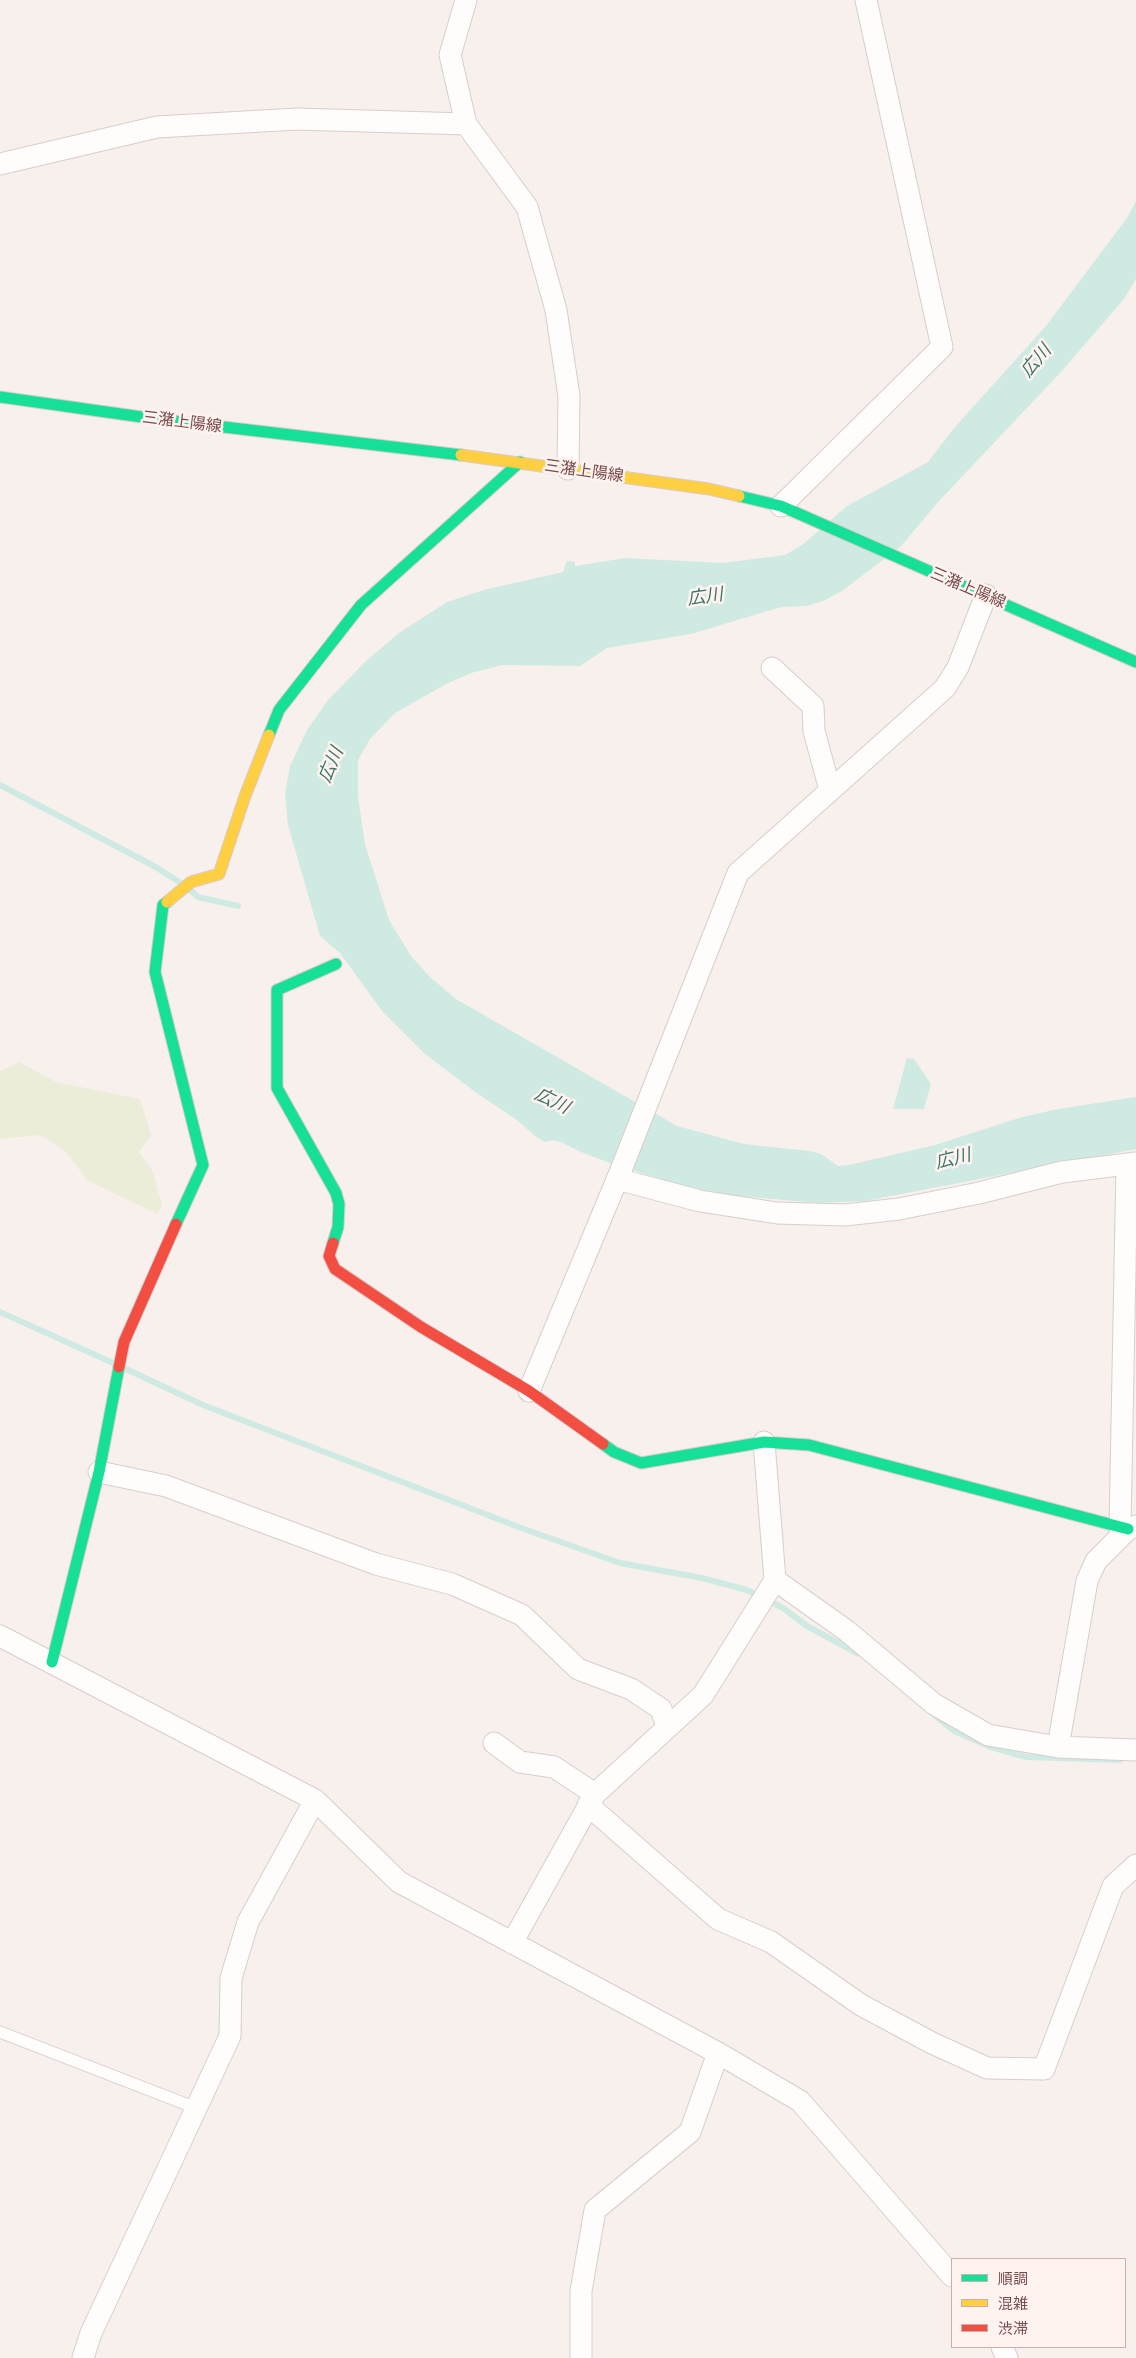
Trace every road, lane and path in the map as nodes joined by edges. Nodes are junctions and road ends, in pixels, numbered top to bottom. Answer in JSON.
{"nodes":[{"id":1,"x":466,"y":0,"type":"edge"},
{"id":2,"x":866,"y":0,"type":"edge"},
{"id":3,"x":466,"y":124,"type":"junction"},
{"id":4,"x":0,"y":164,"type":"edge"},
{"id":5,"x":0,"y":397,"type":"edge"},
{"id":6,"x":520,"y":462,"type":"junction"},
{"id":7,"x":568,"y":469,"type":"junction"},
{"id":8,"x":782,"y":506,"type":"junction"},
{"id":9,"x":986,"y":595,"type":"junction"},
{"id":10,"x":1136,"y":662,"type":"edge"},
{"id":11,"x":772,"y":668,"type":"dead end"},
{"id":12,"x":830,"y":790,"type":"junction"},
{"id":13,"x":336,"y":964,"type":"dead end"},
{"id":14,"x":1132,"y":1164,"type":"edge"},
{"id":15,"x":619,"y":1174,"type":"junction"},
{"id":16,"x":529,"y":1392,"type":"junction"},
{"id":17,"x":764,"y":1442,"type":"junction"},
{"id":18,"x":99,"y":1472,"type":"junction"},
{"id":19,"x":1128,"y":1528,"type":"edge"},
{"id":20,"x":775,"y":1580,"type":"junction"},
{"id":21,"x":0,"y":1636,"type":"edge"},
{"id":22,"x":52,"y":1662,"type":"junction"},
{"id":23,"x":667,"y":1726,"type":"junction"},
{"id":24,"x":494,"y":1743,"type":"dead end"},
{"id":25,"x":1058,"y":1747,"type":"junction"},
{"id":26,"x":1136,"y":1750,"type":"edge"},
{"id":27,"x":591,"y":1799,"type":"junction"},
{"id":28,"x":315,"y":1800,"type":"junction"},
{"id":29,"x":1136,"y":1865,"type":"edge"},
{"id":30,"x":512,"y":1943,"type":"junction"},
{"id":31,"x":0,"y":2032,"type":"edge"},
{"id":32,"x":718,"y":2053,"type":"junction"},
{"id":33,"x":196,"y":2108,"type":"junction"},
{"id":34,"x":951,"y":2275,"type":"edge"},
{"id":35,"x":84,"y":2358,"type":"edge"},
{"id":36,"x":581,"y":2358,"type":"edge"}],
"edges":[{"from":1,"to":3,"type":"street"},
{"from":2,"to":8,"type":"street"},
{"from":3,"to":4,"type":"street"},
{"from":3,"to":7,"type":"street"},
{"from":5,"to":6,"type":"street","name":"三潴上陽線"},
{"from":6,"to":7,"type":"street","name":"三潴上陽線"},
{"from":6,"to":18,"type":"street"},
{"from":7,"to":8,"type":"street","name":"三潴上陽線"},
{"from":8,"to":9,"type":"street","name":"三潴上陽線"},
{"from":9,"to":10,"type":"street","name":"三潴上陽線"},
{"from":9,"to":12,"type":"street"},
{"from":11,"to":12,"type":"street"},
{"from":12,"to":15,"type":"street"},
{"from":13,"to":16,"type":"street"},
{"from":14,"to":15,"type":"street"},
{"from":14,"to":19,"type":"street"},
{"from":15,"to":16,"type":"street"},
{"from":16,"to":17,"type":"street"},
{"from":17,"to":19,"type":"street"},
{"from":17,"to":20,"type":"street"},
{"from":18,"to":22,"type":"street"},
{"from":18,"to":23,"type":"street"},
{"from":19,"to":25,"type":"street"},
{"from":20,"to":23,"type":"street"},
{"from":20,"to":25,"type":"street"},
{"from":21,"to":22,"type":"street"},
{"from":22,"to":28,"type":"street"},
{"from":23,"to":27,"type":"street"},
{"from":24,"to":27,"type":"street"},
{"from":25,"to":26,"type":"street"},
{"from":27,"to":29,"type":"street"},
{"from":27,"to":30,"type":"street"},
{"from":28,"to":30,"type":"street"},
{"from":28,"to":33,"type":"street"},
{"from":30,"to":32,"type":"street"},
{"from":31,"to":33,"type":"lane"},
{"from":32,"to":34,"type":"street"},
{"from":32,"to":36,"type":"street"},
{"from":33,"to":35,"type":"street"}]}
